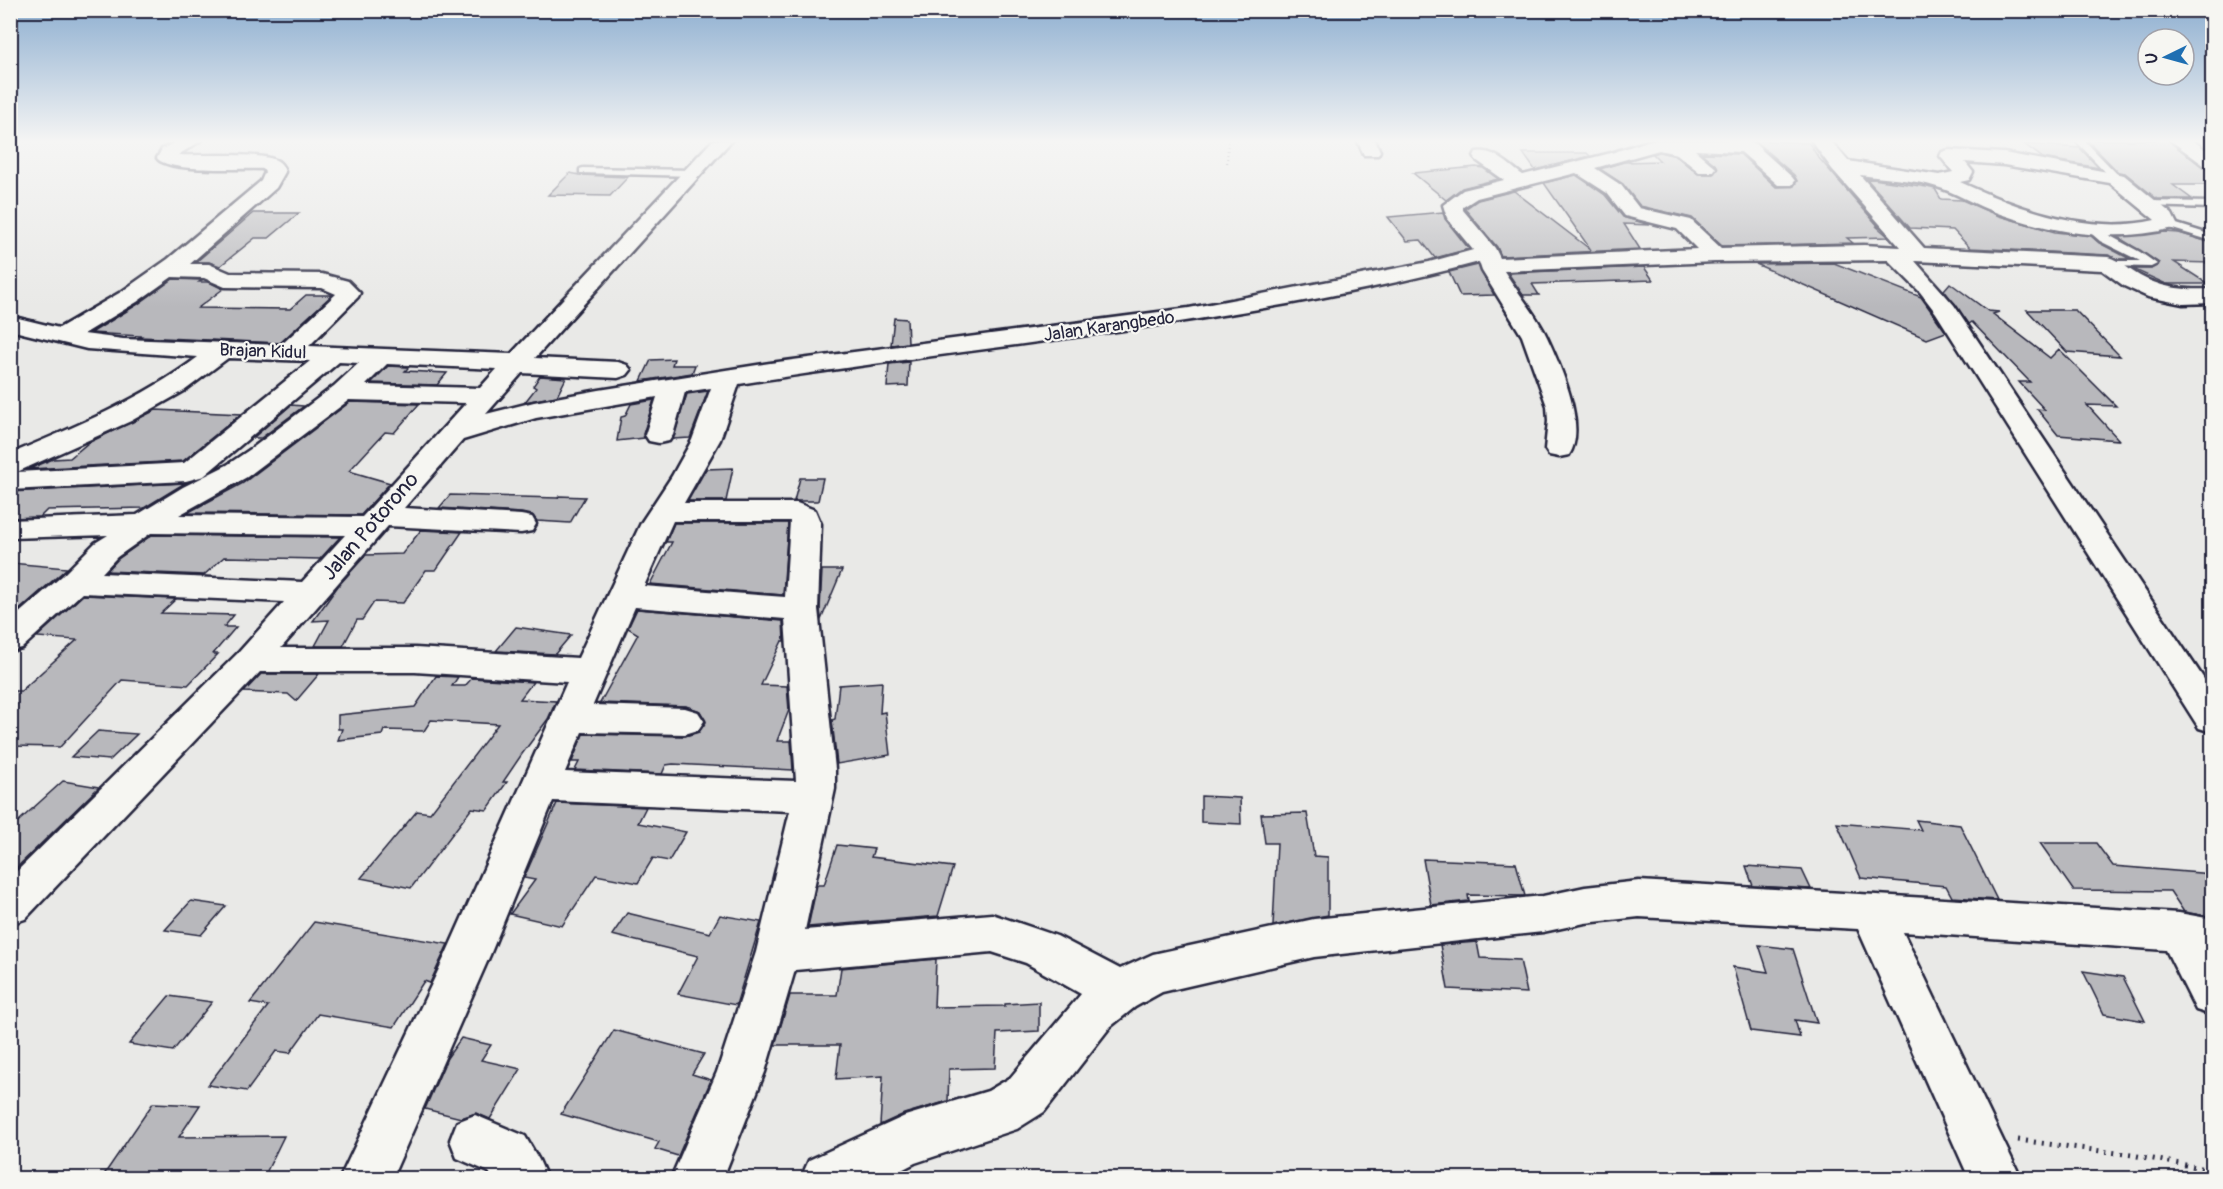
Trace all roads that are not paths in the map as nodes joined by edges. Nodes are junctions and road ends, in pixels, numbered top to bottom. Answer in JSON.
{"nodes":[{"id":1,"x":255,"y":195,"type":"edge"},
{"id":2,"x":673,"y":195,"type":"edge"},
{"id":3,"x":1468,"y":195,"type":"edge"},
{"id":4,"x":1619,"y":195,"type":"edge"},
{"id":5,"x":1862,"y":195,"type":"edge"},
{"id":6,"x":1976,"y":195,"type":"edge"},
{"id":7,"x":2137,"y":195,"type":"edge"},
{"id":8,"x":2148,"y":204,"type":"junction"},
{"id":9,"x":2212,"y":205,"type":"edge"},
{"id":10,"x":2167,"y":224,"type":"junction"},
{"id":11,"x":2090,"y":228,"type":"junction"},
{"id":12,"x":2212,"y":238,"type":"edge"},
{"id":13,"x":1905,"y":254,"type":"junction"},
{"id":14,"x":1715,"y":255,"type":"junction"},
{"id":15,"x":2108,"y":264,"type":"junction"},
{"id":16,"x":1493,"y":266,"type":"junction"},
{"id":17,"x":167,"y":270,"type":"junction"},
{"id":18,"x":2212,"y":296,"type":"edge"},
{"id":19,"x":10,"y":322,"type":"edge"},
{"id":20,"x":63,"y":336,"type":"junction"},
{"id":21,"x":224,"y":349,"type":"junction"},
{"id":22,"x":288,"y":352,"type":"junction"},
{"id":23,"x":334,"y":354,"type":"junction"},
{"id":24,"x":381,"y":356,"type":"junction"},
{"id":25,"x":516,"y":363,"type":"junction"},
{"id":26,"x":618,"y":370,"type":"dead end"},
{"id":27,"x":728,"y":378,"type":"junction"},
{"id":28,"x":674,"y":386,"type":"junction"},
{"id":29,"x":343,"y":392,"type":"junction"},
{"id":30,"x":486,"y":396,"type":"junction"},
{"id":31,"x":659,"y":435,"type":"dead end"},
{"id":32,"x":449,"y":436,"type":"junction"},
{"id":33,"x":1559,"y":449,"type":"dead end"},
{"id":34,"x":10,"y":465,"type":"edge"},
{"id":35,"x":10,"y":481,"type":"edge"},
{"id":36,"x":664,"y":512,"type":"junction"},
{"id":37,"x":375,"y":521,"type":"junction"},
{"id":38,"x":144,"y":524,"type":"junction"},
{"id":39,"x":521,"y":524,"type":"dead end"},
{"id":40,"x":10,"y":529,"type":"edge"},
{"id":41,"x":74,"y":583,"type":"junction"},
{"id":42,"x":312,"y":592,"type":"junction"},
{"id":43,"x":623,"y":595,"type":"junction"},
{"id":44,"x":801,"y":609,"type":"junction"},
{"id":45,"x":10,"y":640,"type":"edge"},
{"id":46,"x":251,"y":660,"type":"junction"},
{"id":47,"x":589,"y":670,"type":"junction"},
{"id":48,"x":568,"y":718,"type":"junction"},
{"id":49,"x":2212,"y":719,"type":"edge"},
{"id":50,"x":685,"y":721,"type":"dead end"},
{"id":51,"x":541,"y":786,"type":"junction"},
{"id":52,"x":813,"y":797,"type":"junction"},
{"id":53,"x":10,"y":906,"type":"edge"},
{"id":54,"x":1872,"y":913,"type":"junction"},
{"id":55,"x":2196,"y":935,"type":"edge"},
{"id":56,"x":778,"y":952,"type":"junction"},
{"id":57,"x":1119,"y":992,"type":"junction"},
{"id":58,"x":2212,"y":995,"type":"edge"},
{"id":59,"x":475,"y":1140,"type":"dead end"},
{"id":60,"x":366,"y":1179,"type":"edge"},
{"id":61,"x":520,"y":1179,"type":"edge"},
{"id":62,"x":698,"y":1179,"type":"edge"},
{"id":63,"x":827,"y":1179,"type":"edge"},
{"id":64,"x":1995,"y":1179,"type":"edge"}],
"edges":[{"from":1,"to":17,"type":"street"},
{"from":2,"to":25,"type":"street","name":"Jalan Potorono"},
{"from":3,"to":16,"type":"street"},
{"from":4,"to":14,"type":"street"},
{"from":5,"to":13,"type":"street"},
{"from":6,"to":11,"type":"street"},
{"from":7,"to":8,"type":"street"},
{"from":8,"to":9,"type":"lane"},
{"from":8,"to":10,"type":"street"},
{"from":10,"to":11,"type":"street"},
{"from":10,"to":12,"type":"lane"},
{"from":11,"to":15,"type":"lane"},
{"from":13,"to":14,"type":"street","name":"Jalan Karangbedo"},
{"from":13,"to":15,"type":"street","name":"Jalan Karangbedo"},
{"from":13,"to":49,"type":"street"},
{"from":14,"to":16,"type":"street","name":"Jalan Karangbedo"},
{"from":15,"to":18,"type":"street"},
{"from":16,"to":27,"type":"street","name":"Jalan Karangbedo"},
{"from":16,"to":33,"type":"street"},
{"from":17,"to":20,"type":"street"},
{"from":17,"to":22,"type":"street"},
{"from":19,"to":20,"type":"street","name":"Brajan Kidul"},
{"from":20,"to":21,"type":"street","name":"Brajan Kidul"},
{"from":21,"to":22,"type":"street","name":"Brajan Kidul"},
{"from":21,"to":34,"type":"street"},
{"from":22,"to":23,"type":"street","name":"Brajan Kidul"},
{"from":23,"to":24,"type":"street","name":"Brajan Kidul"},
{"from":23,"to":35,"type":"street"},
{"from":24,"to":25,"type":"street","name":"Brajan Kidul"},
{"from":24,"to":29,"type":"street"},
{"from":25,"to":26,"type":"street","name":"Brajan Kidul"},
{"from":25,"to":30,"type":"street","name":"Jalan Potorono"},
{"from":27,"to":28,"type":"street","name":"Jalan Karangbedo"},
{"from":27,"to":36,"type":"street"},
{"from":28,"to":31,"type":"street"},
{"from":28,"to":32,"type":"street","name":"Jalan Karangbedo"},
{"from":29,"to":30,"type":"street"},
{"from":29,"to":38,"type":"street"},
{"from":30,"to":32,"type":"street","name":"Jalan Potorono"},
{"from":32,"to":37,"type":"street","name":"Jalan Potorono"},
{"from":36,"to":43,"type":"street"},
{"from":36,"to":44,"type":"street"},
{"from":37,"to":38,"type":"street"},
{"from":37,"to":39,"type":"street"},
{"from":37,"to":42,"type":"street","name":"Jalan Potorono"},
{"from":38,"to":40,"type":"street"},
{"from":38,"to":41,"type":"street"},
{"from":41,"to":42,"type":"street"},
{"from":41,"to":45,"type":"street"},
{"from":42,"to":46,"type":"street","name":"Jalan Potorono"},
{"from":43,"to":44,"type":"street"},
{"from":43,"to":47,"type":"street"},
{"from":44,"to":52,"type":"street"},
{"from":46,"to":47,"type":"street"},
{"from":46,"to":53,"type":"street","name":"Jalan Potorono"},
{"from":47,"to":48,"type":"street"},
{"from":48,"to":50,"type":"street"},
{"from":48,"to":51,"type":"street"},
{"from":51,"to":52,"type":"street"},
{"from":51,"to":60,"type":"street"},
{"from":52,"to":56,"type":"street"},
{"from":54,"to":55,"type":"street"},
{"from":54,"to":57,"type":"street"},
{"from":54,"to":64,"type":"street"},
{"from":55,"to":58,"type":"street"},
{"from":56,"to":57,"type":"street"},
{"from":56,"to":62,"type":"street"},
{"from":57,"to":63,"type":"street"},
{"from":59,"to":61,"type":"street"}]}
